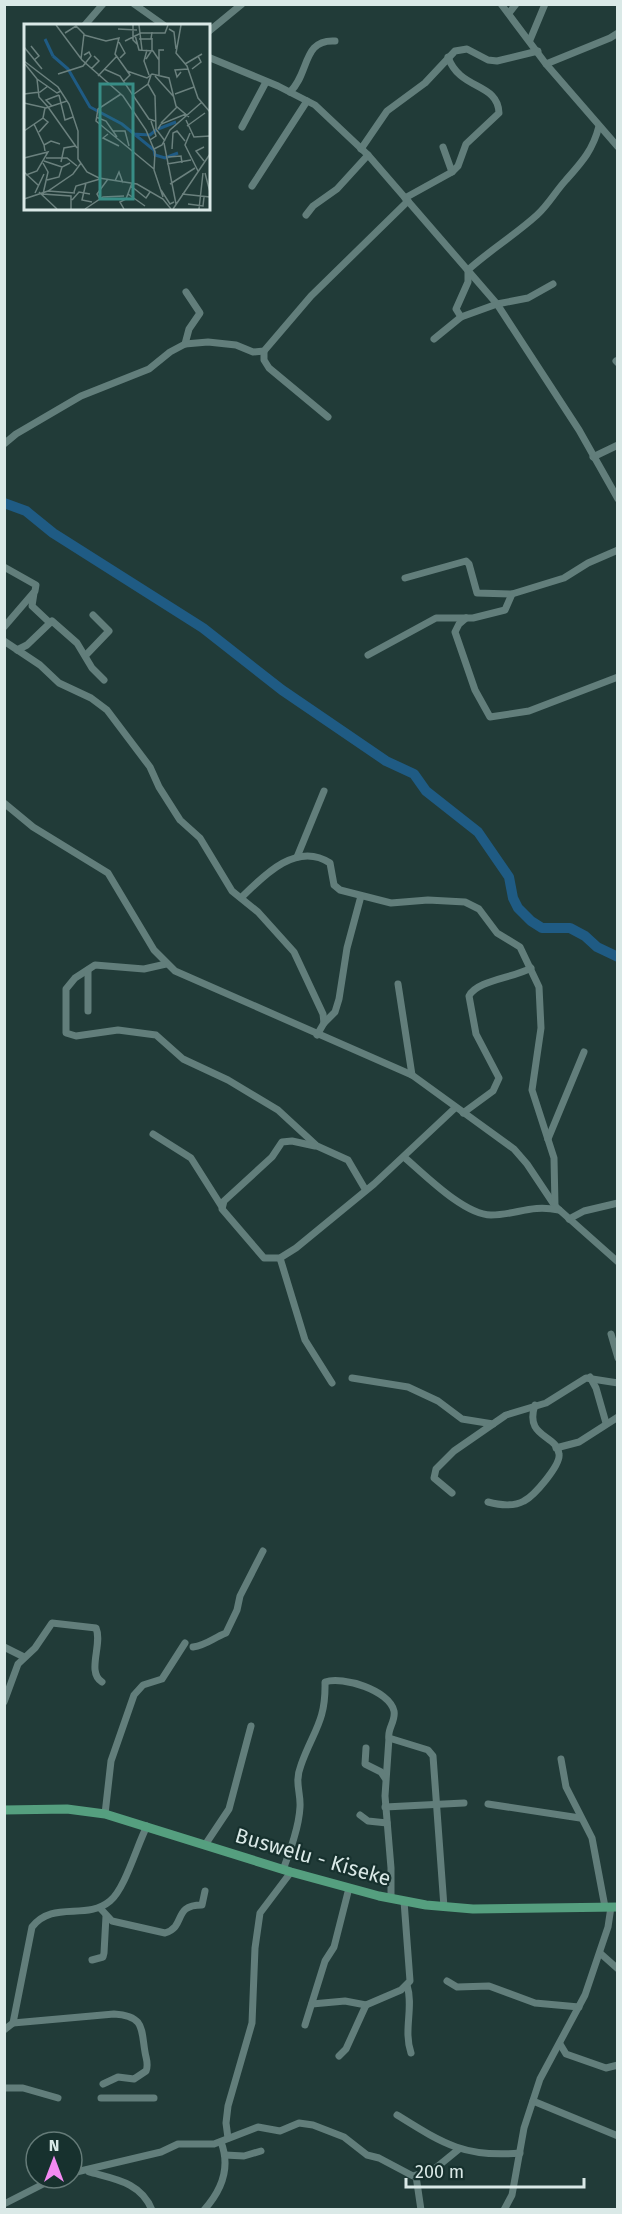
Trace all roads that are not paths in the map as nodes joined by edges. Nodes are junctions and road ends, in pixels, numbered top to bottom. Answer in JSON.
{"nodes":[{"id":1,"x":103,"y":4,"type":"edge"},
{"id":2,"x":134,"y":4,"type":"edge"},
{"id":3,"x":242,"y":4,"type":"edge"},
{"id":4,"x":501,"y":4,"type":"edge"},
{"id":5,"x":516,"y":4,"type":"edge"},
{"id":6,"x":545,"y":4,"type":"edge"},
{"id":7,"x":508,"y":13,"type":"junction"},
{"id":8,"x":86,"y":24,"type":"edge"},
{"id":9,"x":162,"y":24,"type":"edge"},
{"id":10,"x":210,"y":30,"type":"edge"},
{"id":11,"x":618,"y":33,"type":"edge"},
{"id":12,"x":530,"y":40,"type":"junction"},
{"id":13,"x":335,"y":41,"type":"dead end"},
{"id":14,"x":538,"y":51,"type":"junction"},
{"id":15,"x":448,"y":57,"type":"junction"},
{"id":16,"x":210,"y":58,"type":"edge"},
{"id":17,"x":546,"y":64,"type":"junction"},
{"id":18,"x":266,"y":82,"type":"junction"},
{"id":19,"x":290,"y":92,"type":"junction"},
{"id":20,"x":307,"y":101,"type":"junction"},
{"id":21,"x":599,"y":126,"type":"junction"},
{"id":22,"x":242,"y":127,"type":"dead end"},
{"id":23,"x":443,"y":147,"type":"dead end"},
{"id":24,"x":618,"y":147,"type":"edge"},
{"id":25,"x":361,"y":149,"type":"junction"},
{"id":26,"x":368,"y":155,"type":"junction"},
{"id":27,"x":452,"y":172,"type":"junction"},
{"id":28,"x":252,"y":186,"type":"dead end"},
{"id":29,"x":407,"y":199,"type":"junction"},
{"id":30,"x":306,"y":216,"type":"dead end"},
{"id":31,"x":468,"y":270,"type":"junction"},
{"id":32,"x":553,"y":284,"type":"dead end"},
{"id":33,"x":186,"y":292,"type":"dead end"},
{"id":34,"x":497,"y":303,"type":"junction"},
{"id":35,"x":461,"y":317,"type":"junction"},
{"id":36,"x":434,"y":339,"type":"dead end"},
{"id":37,"x":185,"y":344,"type":"junction"},
{"id":38,"x":264,"y":351,"type":"junction"},
{"id":39,"x":328,"y":417,"type":"dead end"},
{"id":40,"x":4,"y":444,"type":"edge"},
{"id":41,"x":618,"y":445,"type":"edge"},
{"id":42,"x":593,"y":457,"type":"junction"},
{"id":43,"x":618,"y":499,"type":"edge"},
{"id":44,"x":618,"y":550,"type":"edge"},
{"id":45,"x":4,"y":567,"type":"edge"},
{"id":46,"x":405,"y":578,"type":"dead end"},
{"id":47,"x":35,"y":591,"type":"junction"},
{"id":48,"x":512,"y":594,"type":"junction"},
{"id":49,"x":93,"y":615,"type":"dead end"},
{"id":50,"x":466,"y":618,"type":"junction"},
{"id":51,"x":49,"y":622,"type":"junction"},
{"id":52,"x":4,"y":627,"type":"edge"},
{"id":53,"x":4,"y":641,"type":"edge"},
{"id":54,"x":16,"y":650,"type":"junction"},
{"id":55,"x":86,"y":655,"type":"junction"},
{"id":56,"x":368,"y":655,"type":"dead end"},
{"id":57,"x":618,"y":677,"type":"edge"},
{"id":58,"x":104,"y":680,"type":"dead end"},
{"id":59,"x":324,"y":790,"type":"dead end"},
{"id":60,"x":4,"y":802,"type":"edge"},
{"id":61,"x":297,"y":856,"type":"junction"},
{"id":62,"x":361,"y":896,"type":"junction"},
{"id":63,"x":242,"y":897,"type":"junction"},
{"id":64,"x":166,"y":964,"type":"junction"},
{"id":65,"x":531,"y":968,"type":"junction"},
{"id":66,"x":88,"y":970,"type":"junction"},
{"id":67,"x":398,"y":984,"type":"dead end"},
{"id":68,"x":88,"y":1011,"type":"dead end"},
{"id":69,"x":324,"y":1023,"type":"junction"},
{"id":70,"x":317,"y":1035,"type":"junction"},
{"id":71,"x":584,"y":1052,"type":"dead end"},
{"id":72,"x":412,"y":1074,"type":"junction"},
{"id":73,"x":455,"y":1108,"type":"junction"},
{"id":74,"x":463,"y":1113,"type":"junction"},
{"id":75,"x":153,"y":1134,"type":"dead end"},
{"id":76,"x":548,"y":1139,"type":"junction"},
{"id":77,"x":317,"y":1146,"type":"junction"},
{"id":78,"x":404,"y":1157,"type":"junction"},
{"id":79,"x":365,"y":1189,"type":"junction"},
{"id":80,"x":618,"y":1203,"type":"edge"},
{"id":81,"x":222,"y":1207,"type":"junction"},
{"id":82,"x":557,"y":1208,"type":"junction"},
{"id":83,"x":569,"y":1219,"type":"junction"},
{"id":84,"x":280,"y":1258,"type":"junction"},
{"id":85,"x":618,"y":1262,"type":"edge"},
{"id":86,"x":611,"y":1334,"type":"dead end"},
{"id":87,"x":618,"y":1358,"type":"edge"},
{"id":88,"x":590,"y":1377,"type":"junction"},
{"id":89,"x":352,"y":1378,"type":"dead end"},
{"id":90,"x":332,"y":1383,"type":"dead end"},
{"id":91,"x":618,"y":1383,"type":"edge"},
{"id":92,"x":535,"y":1405,"type":"junction"},
{"id":93,"x":618,"y":1417,"type":"edge"},
{"id":94,"x":493,"y":1424,"type":"junction"},
{"id":95,"x":606,"y":1424,"type":"junction"},
{"id":96,"x":556,"y":1448,"type":"junction"},
{"id":97,"x":452,"y":1493,"type":"dead end"},
{"id":98,"x":488,"y":1502,"type":"dead end"},
{"id":99,"x":263,"y":1551,"type":"dead end"},
{"id":100,"x":185,"y":1643,"type":"dead end"},
{"id":101,"x":4,"y":1647,"type":"edge"},
{"id":102,"x":193,"y":1647,"type":"dead end"},
{"id":103,"x":24,"y":1657,"type":"junction"},
{"id":104,"x":102,"y":1682,"type":"dead end"},
{"id":105,"x":4,"y":1702,"type":"edge"},
{"id":106,"x":251,"y":1726,"type":"dead end"},
{"id":107,"x":389,"y":1738,"type":"junction"},
{"id":108,"x":366,"y":1748,"type":"dead end"},
{"id":109,"x":561,"y":1759,"type":"dead end"},
{"id":110,"x":385,"y":1778,"type":"junction"},
{"id":111,"x":464,"y":1803,"type":"dead end"},
{"id":112,"x":488,"y":1804,"type":"dead end"},
{"id":113,"x":437,"y":1806,"type":"junction"},
{"id":114,"x":385,"y":1807,"type":"junction"},
{"id":115,"x":4,"y":1810,"type":"edge"},
{"id":116,"x":105,"y":1814,"type":"junction"},
{"id":117,"x":360,"y":1815,"type":"dead end"},
{"id":118,"x":580,"y":1818,"type":"junction"},
{"id":119,"x":387,"y":1823,"type":"junction"},
{"id":120,"x":147,"y":1826,"type":"junction"},
{"id":121,"x":205,"y":1845,"type":"junction"},
{"id":122,"x":287,"y":1871,"type":"junction"},
{"id":123,"x":349,"y":1888,"type":"junction"},
{"id":124,"x":205,"y":1891,"type":"dead end"},
{"id":125,"x":391,"y":1898,"type":"junction"},
{"id":126,"x":404,"y":1901,"type":"junction"},
{"id":127,"x":444,"y":1907,"type":"junction"},
{"id":128,"x":611,"y":1907,"type":"edge"},
{"id":129,"x":100,"y":1908,"type":"junction"},
{"id":130,"x":106,"y":1916,"type":"junction"},
{"id":131,"x":600,"y":1953,"type":"junction"},
{"id":132,"x":92,"y":1960,"type":"dead end"},
{"id":133,"x":618,"y":1969,"type":"edge"},
{"id":134,"x":447,"y":1981,"type":"dead end"},
{"id":135,"x":407,"y":1985,"type":"junction"},
{"id":136,"x":312,"y":2004,"type":"junction"},
{"id":137,"x":366,"y":2005,"type":"junction"},
{"id":138,"x":579,"y":2007,"type":"junction"},
{"id":139,"x":13,"y":2024,"type":"junction"},
{"id":140,"x":305,"y":2025,"type":"dead end"},
{"id":141,"x":4,"y":2030,"type":"edge"},
{"id":142,"x":560,"y":2044,"type":"junction"},
{"id":143,"x":411,"y":2053,"type":"dead end"},
{"id":144,"x":339,"y":2056,"type":"dead end"},
{"id":145,"x":618,"y":2065,"type":"edge"},
{"id":146,"x":103,"y":2084,"type":"dead end"},
{"id":147,"x":4,"y":2088,"type":"edge"},
{"id":148,"x":57,"y":2098,"type":"dead end"},
{"id":149,"x":101,"y":2098,"type":"dead end"},
{"id":150,"x":154,"y":2098,"type":"dead end"},
{"id":151,"x":533,"y":2101,"type":"junction"},
{"id":152,"x":397,"y":2115,"type":"dead end"},
{"id":153,"x":618,"y":2136,"type":"edge"},
{"id":154,"x":225,"y":2140,"type":"junction"},
{"id":155,"x":459,"y":2149,"type":"junction"},
{"id":156,"x":261,"y":2151,"type":"dead end"},
{"id":157,"x":520,"y":2153,"type":"junction"},
{"id":158,"x":225,"y":2155,"type":"junction"},
{"id":159,"x":84,"y":2171,"type":"edge"},
{"id":160,"x":87,"y":2171,"type":"junction"},
{"id":161,"x":416,"y":2176,"type":"junction"},
{"id":162,"x":31,"y":2190,"type":"edge"},
{"id":163,"x":4,"y":2204,"type":"edge"},
{"id":164,"x":152,"y":2210,"type":"edge"},
{"id":165,"x":204,"y":2210,"type":"edge"},
{"id":166,"x":421,"y":2210,"type":"edge"},
{"id":167,"x":504,"y":2210,"type":"edge"}],
"edges":[{"from":1,"to":8,"type":"street"},
{"from":2,"to":9,"type":"street"},
{"from":3,"to":10,"type":"street"},
{"from":4,"to":7,"type":"street"},
{"from":5,"to":7,"type":"street"},
{"from":6,"to":12,"type":"street"},
{"from":7,"to":12,"type":"street"},
{"from":11,"to":17,"type":"street"},
{"from":12,"to":14,"type":"street"},
{"from":13,"to":19,"type":"street"},
{"from":14,"to":15,"type":"street"},
{"from":14,"to":17,"type":"street"},
{"from":15,"to":25,"type":"street"},
{"from":15,"to":27,"type":"street"},
{"from":16,"to":18,"type":"street"},
{"from":17,"to":21,"type":"street"},
{"from":18,"to":19,"type":"street"},
{"from":18,"to":22,"type":"street"},
{"from":19,"to":20,"type":"street"},
{"from":20,"to":25,"type":"street"},
{"from":20,"to":28,"type":"street"},
{"from":21,"to":24,"type":"street"},
{"from":21,"to":31,"type":"street"},
{"from":23,"to":27,"type":"street"},
{"from":25,"to":26,"type":"street"},
{"from":26,"to":29,"type":"street"},
{"from":26,"to":30,"type":"street"},
{"from":27,"to":29,"type":"street"},
{"from":29,"to":31,"type":"street"},
{"from":29,"to":38,"type":"street"},
{"from":31,"to":34,"type":"street"},
{"from":31,"to":35,"type":"street"},
{"from":32,"to":34,"type":"street"},
{"from":33,"to":37,"type":"street"},
{"from":34,"to":35,"type":"street"},
{"from":34,"to":42,"type":"street"},
{"from":35,"to":36,"type":"street"},
{"from":37,"to":38,"type":"street"},
{"from":37,"to":40,"type":"street"},
{"from":38,"to":39,"type":"street"},
{"from":41,"to":42,"type":"street"},
{"from":42,"to":43,"type":"street"},
{"from":44,"to":48,"type":"street"},
{"from":45,"to":47,"type":"street"},
{"from":46,"to":48,"type":"street"},
{"from":47,"to":51,"type":"street"},
{"from":47,"to":52,"type":"street"},
{"from":48,"to":50,"type":"street"},
{"from":49,"to":55,"type":"street"},
{"from":50,"to":56,"type":"street"},
{"from":50,"to":57,"type":"street"},
{"from":51,"to":54,"type":"street"},
{"from":51,"to":55,"type":"street"},
{"from":53,"to":54,"type":"street"},
{"from":54,"to":63,"type":"street"},
{"from":55,"to":58,"type":"street"},
{"from":59,"to":61,"type":"street"},
{"from":60,"to":64,"type":"street"},
{"from":61,"to":62,"type":"street"},
{"from":61,"to":63,"type":"street"},
{"from":62,"to":65,"type":"street"},
{"from":62,"to":69,"type":"street"},
{"from":63,"to":69,"type":"street"},
{"from":64,"to":66,"type":"street"},
{"from":64,"to":70,"type":"street"},
{"from":65,"to":74,"type":"street"},
{"from":65,"to":76,"type":"street"},
{"from":66,"to":68,"type":"street"},
{"from":66,"to":77,"type":"street"},
{"from":67,"to":72,"type":"street"},
{"from":69,"to":70,"type":"street"},
{"from":70,"to":72,"type":"street"},
{"from":71,"to":76,"type":"street"},
{"from":72,"to":73,"type":"street"},
{"from":73,"to":74,"type":"street"},
{"from":73,"to":78,"type":"street"},
{"from":74,"to":82,"type":"street"},
{"from":75,"to":81,"type":"street"},
{"from":76,"to":82,"type":"street"},
{"from":77,"to":79,"type":"street"},
{"from":77,"to":81,"type":"street"},
{"from":78,"to":79,"type":"street"},
{"from":78,"to":82,"type":"street"},
{"from":79,"to":84,"type":"street"},
{"from":80,"to":83,"type":"street"},
{"from":81,"to":84,"type":"street"},
{"from":82,"to":83,"type":"street"},
{"from":83,"to":85,"type":"street"},
{"from":84,"to":90,"type":"street"},
{"from":86,"to":87,"type":"street"},
{"from":88,"to":91,"type":"street"},
{"from":88,"to":92,"type":"street"},
{"from":88,"to":95,"type":"street"},
{"from":89,"to":94,"type":"street"},
{"from":92,"to":94,"type":"street"},
{"from":92,"to":96,"type":"street"},
{"from":93,"to":95,"type":"street"},
{"from":94,"to":97,"type":"street"},
{"from":95,"to":96,"type":"street"},
{"from":96,"to":98,"type":"street"},
{"from":99,"to":102,"type":"street"},
{"from":100,"to":116,"type":"street"},
{"from":101,"to":103,"type":"street"},
{"from":103,"to":104,"type":"street"},
{"from":103,"to":105,"type":"street"},
{"from":106,"to":121,"type":"street"},
{"from":107,"to":110,"type":"street"},
{"from":107,"to":113,"type":"street"},
{"from":107,"to":122,"type":"street"},
{"from":108,"to":110,"type":"street"},
{"from":109,"to":118,"type":"street"},
{"from":110,"to":114,"type":"street"},
{"from":111,"to":113,"type":"street"},
{"from":112,"to":118,"type":"street"},
{"from":113,"to":114,"type":"street"},
{"from":113,"to":127,"type":"street"},
{"from":114,"to":119,"type":"street"},
{"from":115,"to":116,"type":"main road","name":"Buswelu - Kiseke"},
{"from":116,"to":120,"type":"main road","name":"Buswelu - Kiseke"},
{"from":117,"to":119,"type":"street"},
{"from":118,"to":128,"type":"street"},
{"from":119,"to":125,"type":"street"},
{"from":120,"to":121,"type":"main road","name":"Buswelu - Kiseke"},
{"from":120,"to":129,"type":"street"},
{"from":121,"to":122,"type":"main road","name":"Buswelu - Kiseke"},
{"from":122,"to":123,"type":"main road","name":"Buswelu - Kiseke"},
{"from":122,"to":154,"type":"street"},
{"from":123,"to":125,"type":"main road","name":"Buswelu - Kiseke"},
{"from":123,"to":136,"type":"street"},
{"from":124,"to":130,"type":"street"},
{"from":125,"to":126,"type":"main road","name":"Buswelu - Kiseke"},
{"from":126,"to":127,"type":"main road","name":"Buswelu - Kiseke"},
{"from":126,"to":135,"type":"street"},
{"from":127,"to":128,"type":"main road","name":"Buswelu - Kiseke"},
{"from":128,"to":131,"type":"street"},
{"from":129,"to":130,"type":"street"},
{"from":129,"to":139,"type":"street"},
{"from":130,"to":132,"type":"street"},
{"from":131,"to":133,"type":"street"},
{"from":131,"to":138,"type":"street"},
{"from":134,"to":138,"type":"street"},
{"from":135,"to":137,"type":"street"},
{"from":135,"to":143,"type":"street"},
{"from":136,"to":137,"type":"street"},
{"from":136,"to":140,"type":"street"},
{"from":137,"to":144,"type":"street"},
{"from":138,"to":142,"type":"street"},
{"from":139,"to":141,"type":"street"},
{"from":139,"to":146,"type":"street"},
{"from":142,"to":145,"type":"street"},
{"from":142,"to":151,"type":"street"},
{"from":147,"to":148,"type":"street"},
{"from":149,"to":150,"type":"street"},
{"from":151,"to":153,"type":"street"},
{"from":151,"to":157,"type":"street"},
{"from":152,"to":155,"type":"street"},
{"from":154,"to":158,"type":"street"},
{"from":154,"to":160,"type":"street"},
{"from":154,"to":161,"type":"street"},
{"from":155,"to":157,"type":"street"},
{"from":155,"to":161,"type":"street"},
{"from":156,"to":158,"type":"street"},
{"from":157,"to":167,"type":"street"},
{"from":158,"to":165,"type":"street"},
{"from":159,"to":160,"type":"street"},
{"from":160,"to":164,"type":"street"},
{"from":161,"to":166,"type":"street"},
{"from":162,"to":163,"type":"street"}]}
